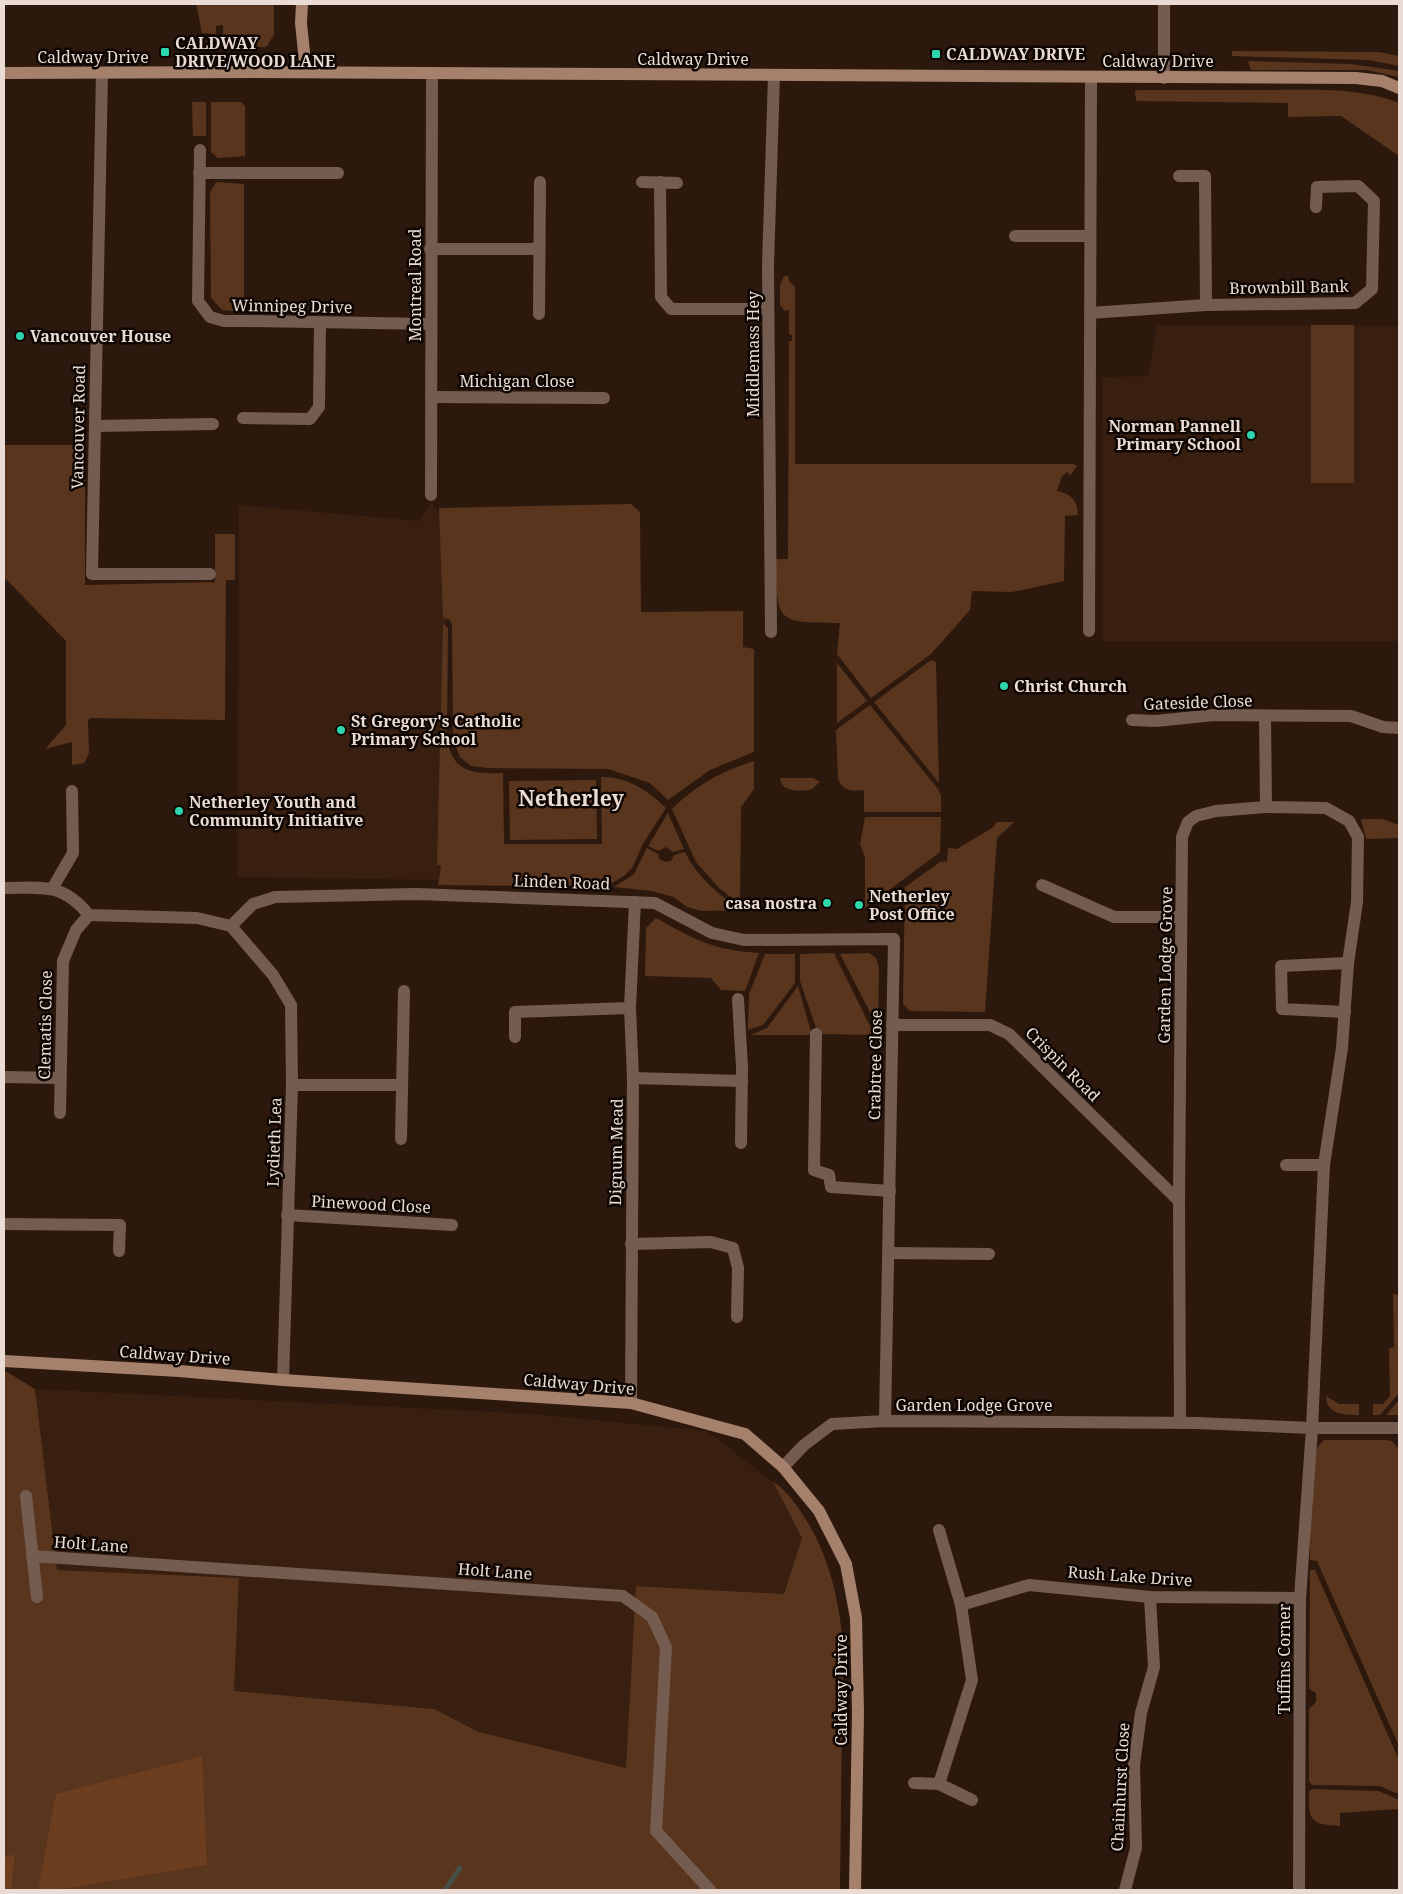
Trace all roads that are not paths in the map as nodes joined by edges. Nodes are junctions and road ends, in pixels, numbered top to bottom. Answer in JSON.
{"nodes":[{"id":1,"x":302,"y":4,"type":"edge"},
{"id":2,"x":1164,"y":4,"type":"edge"},
{"id":3,"x":306,"y":72,"type":"junction"},
{"id":4,"x":4,"y":73,"type":"edge"},
{"id":5,"x":102,"y":73,"type":"junction"},
{"id":6,"x":432,"y":74,"type":"junction"},
{"id":7,"x":774,"y":76,"type":"junction"},
{"id":8,"x":1091,"y":77,"type":"junction"},
{"id":9,"x":1164,"y":78,"type":"junction"},
{"id":10,"x":1399,"y":88,"type":"edge"},
{"id":11,"x":200,"y":150,"type":"dead end"},
{"id":12,"x":199,"y":173,"type":"junction"},
{"id":13,"x":338,"y":173,"type":"dead end"},
{"id":14,"x":1179,"y":176,"type":"dead end"},
{"id":15,"x":540,"y":182,"type":"dead end"},
{"id":16,"x":642,"y":182,"type":"dead end"},
{"id":17,"x":660,"y":182,"type":"junction"},
{"id":18,"x":677,"y":183,"type":"dead end"},
{"id":19,"x":1316,"y":207,"type":"dead end"},
{"id":20,"x":1015,"y":236,"type":"dead end"},
{"id":21,"x":1089,"y":236,"type":"junction"},
{"id":22,"x":538,"y":249,"type":"junction"},
{"id":23,"x":430,"y":250,"type":"junction"},
{"id":24,"x":1206,"y":305,"type":"junction"},
{"id":25,"x":768,"y":309,"type":"junction"},
{"id":26,"x":1090,"y":313,"type":"junction"},
{"id":27,"x":538,"y":314,"type":"dead end"},
{"id":28,"x":320,"y":323,"type":"junction"},
{"id":29,"x":431,"y":324,"type":"junction"},
{"id":30,"x":431,"y":397,"type":"junction"},
{"id":31,"x":604,"y":398,"type":"dead end"},
{"id":32,"x":243,"y":418,"type":"dead end"},
{"id":33,"x":213,"y":424,"type":"dead end"},
{"id":34,"x":95,"y":426,"type":"junction"},
{"id":35,"x":431,"y":495,"type":"dead end"},
{"id":36,"x":210,"y":574,"type":"dead end"},
{"id":37,"x":1089,"y":631,"type":"dead end"},
{"id":38,"x":771,"y":632,"type":"dead end"},
{"id":39,"x":1265,"y":716,"type":"junction"},
{"id":40,"x":1132,"y":720,"type":"dead end"},
{"id":41,"x":1399,"y":728,"type":"edge"},
{"id":42,"x":72,"y":791,"type":"dead end"},
{"id":43,"x":1266,"y":807,"type":"junction"},
{"id":44,"x":1042,"y":886,"type":"dead end"},
{"id":45,"x":4,"y":888,"type":"edge"},
{"id":46,"x":52,"y":889,"type":"junction"},
{"id":47,"x":635,"y":902,"type":"junction"},
{"id":48,"x":89,"y":916,"type":"junction"},
{"id":49,"x":1181,"y":917,"type":"junction"},
{"id":50,"x":231,"y":926,"type":"junction"},
{"id":51,"x":894,"y":940,"type":"joint"},
{"id":52,"x":1348,"y":964,"type":"junction"},
{"id":53,"x":404,"y":992,"type":"dead end"},
{"id":54,"x":738,"y":999,"type":"dead end"},
{"id":55,"x":630,"y":1008,"type":"junction"},
{"id":56,"x":1345,"y":1012,"type":"junction"},
{"id":57,"x":892,"y":1025,"type":"junction"},
{"id":58,"x":816,"y":1034,"type":"dead end"},
{"id":59,"x":515,"y":1037,"type":"dead end"},
{"id":60,"x":4,"y":1077,"type":"edge"},
{"id":61,"x":60,"y":1078,"type":"junction"},
{"id":62,"x":633,"y":1078,"type":"junction"},
{"id":63,"x":742,"y":1081,"type":"junction"},
{"id":64,"x":292,"y":1085,"type":"junction"},
{"id":65,"x":402,"y":1085,"type":"junction"},
{"id":66,"x":60,"y":1112,"type":"dead end"},
{"id":67,"x":401,"y":1139,"type":"dead end"},
{"id":68,"x":741,"y":1144,"type":"dead end"},
{"id":69,"x":1286,"y":1165,"type":"dead end"},
{"id":70,"x":1324,"y":1165,"type":"junction"},
{"id":71,"x":890,"y":1190,"type":"junction"},
{"id":72,"x":1179,"y":1200,"type":"junction"},
{"id":73,"x":287,"y":1215,"type":"junction"},
{"id":74,"x":4,"y":1224,"type":"edge"},
{"id":75,"x":452,"y":1225,"type":"dead end"},
{"id":76,"x":631,"y":1244,"type":"junction"},
{"id":77,"x":119,"y":1252,"type":"dead end"},
{"id":78,"x":889,"y":1254,"type":"junction"},
{"id":79,"x":989,"y":1254,"type":"dead end"},
{"id":80,"x":737,"y":1317,"type":"dead end"},
{"id":81,"x":4,"y":1361,"type":"edge"},
{"id":82,"x":283,"y":1380,"type":"junction"},
{"id":83,"x":631,"y":1403,"type":"junction"},
{"id":84,"x":885,"y":1421,"type":"junction"},
{"id":85,"x":1180,"y":1423,"type":"junction"},
{"id":86,"x":1312,"y":1428,"type":"junction"},
{"id":87,"x":1399,"y":1428,"type":"edge"},
{"id":88,"x":783,"y":1467,"type":"junction"},
{"id":89,"x":26,"y":1496,"type":"dead end"},
{"id":90,"x":939,"y":1530,"type":"dead end"},
{"id":91,"x":32,"y":1556,"type":"junction"},
{"id":92,"x":36,"y":1597,"type":"dead end"},
{"id":93,"x":1150,"y":1597,"type":"junction"},
{"id":94,"x":1300,"y":1598,"type":"junction"},
{"id":95,"x":961,"y":1605,"type":"junction"},
{"id":96,"x":914,"y":1783,"type":"dead end"},
{"id":97,"x":939,"y":1784,"type":"junction"},
{"id":98,"x":972,"y":1800,"type":"dead end"},
{"id":99,"x":710,"y":1890,"type":"edge"},
{"id":100,"x":854,"y":1890,"type":"edge"},
{"id":101,"x":1125,"y":1890,"type":"edge"},
{"id":102,"x":1299,"y":1890,"type":"edge"}],
"edges":[{"from":1,"to":3,"type":"main road"},
{"from":2,"to":9,"type":"street"},
{"from":3,"to":5,"type":"main road","name":"Caldway Drive"},
{"from":3,"to":6,"type":"main road","name":"Caldway Drive"},
{"from":4,"to":5,"type":"main road","name":"Caldway Drive"},
{"from":5,"to":34,"type":"street","name":"Vancouver Road"},
{"from":6,"to":7,"type":"main road","name":"Caldway Drive"},
{"from":6,"to":23,"type":"street","name":"Montreal Road"},
{"from":7,"to":8,"type":"main road","name":"Caldway Drive"},
{"from":7,"to":25,"type":"street","name":"Middlemass Hey"},
{"from":8,"to":9,"type":"main road","name":"Caldway Drive"},
{"from":8,"to":21,"type":"street"},
{"from":9,"to":10,"type":"main road","name":"Caldway Drive"},
{"from":11,"to":12,"type":"street","name":"Winnipeg Drive"},
{"from":12,"to":13,"type":"street"},
{"from":12,"to":28,"type":"street","name":"Winnipeg Drive"},
{"from":14,"to":24,"type":"street"},
{"from":15,"to":22,"type":"street"},
{"from":16,"to":17,"type":"street"},
{"from":17,"to":18,"type":"street"},
{"from":17,"to":25,"type":"street"},
{"from":19,"to":24,"type":"street","name":"Brownbill Bank"},
{"from":20,"to":21,"type":"street"},
{"from":21,"to":26,"type":"street"},
{"from":22,"to":23,"type":"street"},
{"from":22,"to":27,"type":"street"},
{"from":23,"to":29,"type":"street","name":"Montreal Road"},
{"from":24,"to":26,"type":"street","name":"Brownbill Bank"},
{"from":25,"to":38,"type":"street","name":"Middlemass Hey"},
{"from":26,"to":37,"type":"street"},
{"from":28,"to":29,"type":"street","name":"Winnipeg Drive"},
{"from":28,"to":32,"type":"street"},
{"from":29,"to":30,"type":"street","name":"Montreal Road"},
{"from":30,"to":31,"type":"street","name":"Michigan Close"},
{"from":30,"to":35,"type":"street","name":"Montreal Road"},
{"from":33,"to":34,"type":"street"},
{"from":34,"to":36,"type":"street","name":"Vancouver Road"},
{"from":39,"to":40,"type":"street","name":"Gateside Close"},
{"from":39,"to":41,"type":"street","name":"Gateside Close"},
{"from":39,"to":43,"type":"street","name":"Gateside Close"},
{"from":42,"to":46,"type":"street"},
{"from":43,"to":49,"type":"street","name":"Garden Lodge Grove"},
{"from":43,"to":52,"type":"street","name":"Garden Lodge Grove"},
{"from":44,"to":49,"type":"street"},
{"from":45,"to":46,"type":"street"},
{"from":46,"to":48,"type":"street"},
{"from":47,"to":50,"type":"street","name":"Linden Road"},
{"from":47,"to":51,"type":"street","name":"Linden Road"},
{"from":47,"to":55,"type":"street","name":"Dignum Mead"},
{"from":48,"to":50,"type":"street"},
{"from":48,"to":61,"type":"street","name":"Clematis Close"},
{"from":49,"to":72,"type":"street","name":"Garden Lodge Grove"},
{"from":50,"to":64,"type":"street","name":"Lydieth Lea"},
{"from":51,"to":57,"type":"street","name":"Crabtree Close"},
{"from":52,"to":56,"type":"street","name":"Garden Lodge Grove"},
{"from":52,"to":56,"type":"street"},
{"from":53,"to":65,"type":"street"},
{"from":54,"to":63,"type":"street"},
{"from":55,"to":59,"type":"street"},
{"from":55,"to":62,"type":"street","name":"Dignum Mead"},
{"from":56,"to":70,"type":"street","name":"Garden Lodge Grove"},
{"from":57,"to":71,"type":"street","name":"Crabtree Close"},
{"from":57,"to":72,"type":"street","name":"Crispin Road"},
{"from":58,"to":71,"type":"street"},
{"from":60,"to":61,"type":"street"},
{"from":61,"to":66,"type":"street","name":"Clematis Close"},
{"from":62,"to":63,"type":"street"},
{"from":62,"to":76,"type":"street","name":"Dignum Mead"},
{"from":63,"to":68,"type":"street"},
{"from":64,"to":65,"type":"street"},
{"from":64,"to":73,"type":"street","name":"Lydieth Lea"},
{"from":65,"to":67,"type":"street"},
{"from":69,"to":70,"type":"street"},
{"from":70,"to":86,"type":"street","name":"Garden Lodge Grove"},
{"from":71,"to":78,"type":"street","name":"Crabtree Close"},
{"from":72,"to":85,"type":"street","name":"Garden Lodge Grove"},
{"from":73,"to":75,"type":"street","name":"Pinewood Close"},
{"from":73,"to":82,"type":"street","name":"Lydieth Lea"},
{"from":74,"to":77,"type":"street"},
{"from":76,"to":80,"type":"street"},
{"from":76,"to":83,"type":"street","name":"Dignum Mead"},
{"from":78,"to":79,"type":"street"},
{"from":78,"to":84,"type":"street","name":"Crabtree Close"},
{"from":81,"to":82,"type":"main road","name":"Caldway Drive"},
{"from":82,"to":83,"type":"main road","name":"Caldway Drive"},
{"from":83,"to":88,"type":"main road","name":"Caldway Drive"},
{"from":84,"to":85,"type":"street","name":"Garden Lodge Grove"},
{"from":84,"to":88,"type":"street","name":"Garden Lodge Grove"},
{"from":85,"to":86,"type":"street","name":"Garden Lodge Grove"},
{"from":86,"to":87,"type":"street","name":"Garden Lodge Grove"},
{"from":86,"to":94,"type":"street","name":"Tuffins Corner"},
{"from":88,"to":100,"type":"main road","name":"Caldway Drive"},
{"from":89,"to":91,"type":"street"},
{"from":90,"to":95,"type":"street"},
{"from":91,"to":92,"type":"street"},
{"from":91,"to":99,"type":"street","name":"Holt Lane"},
{"from":93,"to":94,"type":"street","name":"Rush Lake Drive"},
{"from":93,"to":95,"type":"street","name":"Rush Lake Drive"},
{"from":93,"to":101,"type":"street","name":"Chainhurst Close"},
{"from":94,"to":102,"type":"street","name":"Tuffins Corner"},
{"from":95,"to":97,"type":"street"},
{"from":96,"to":97,"type":"street"},
{"from":97,"to":98,"type":"street"}]}
